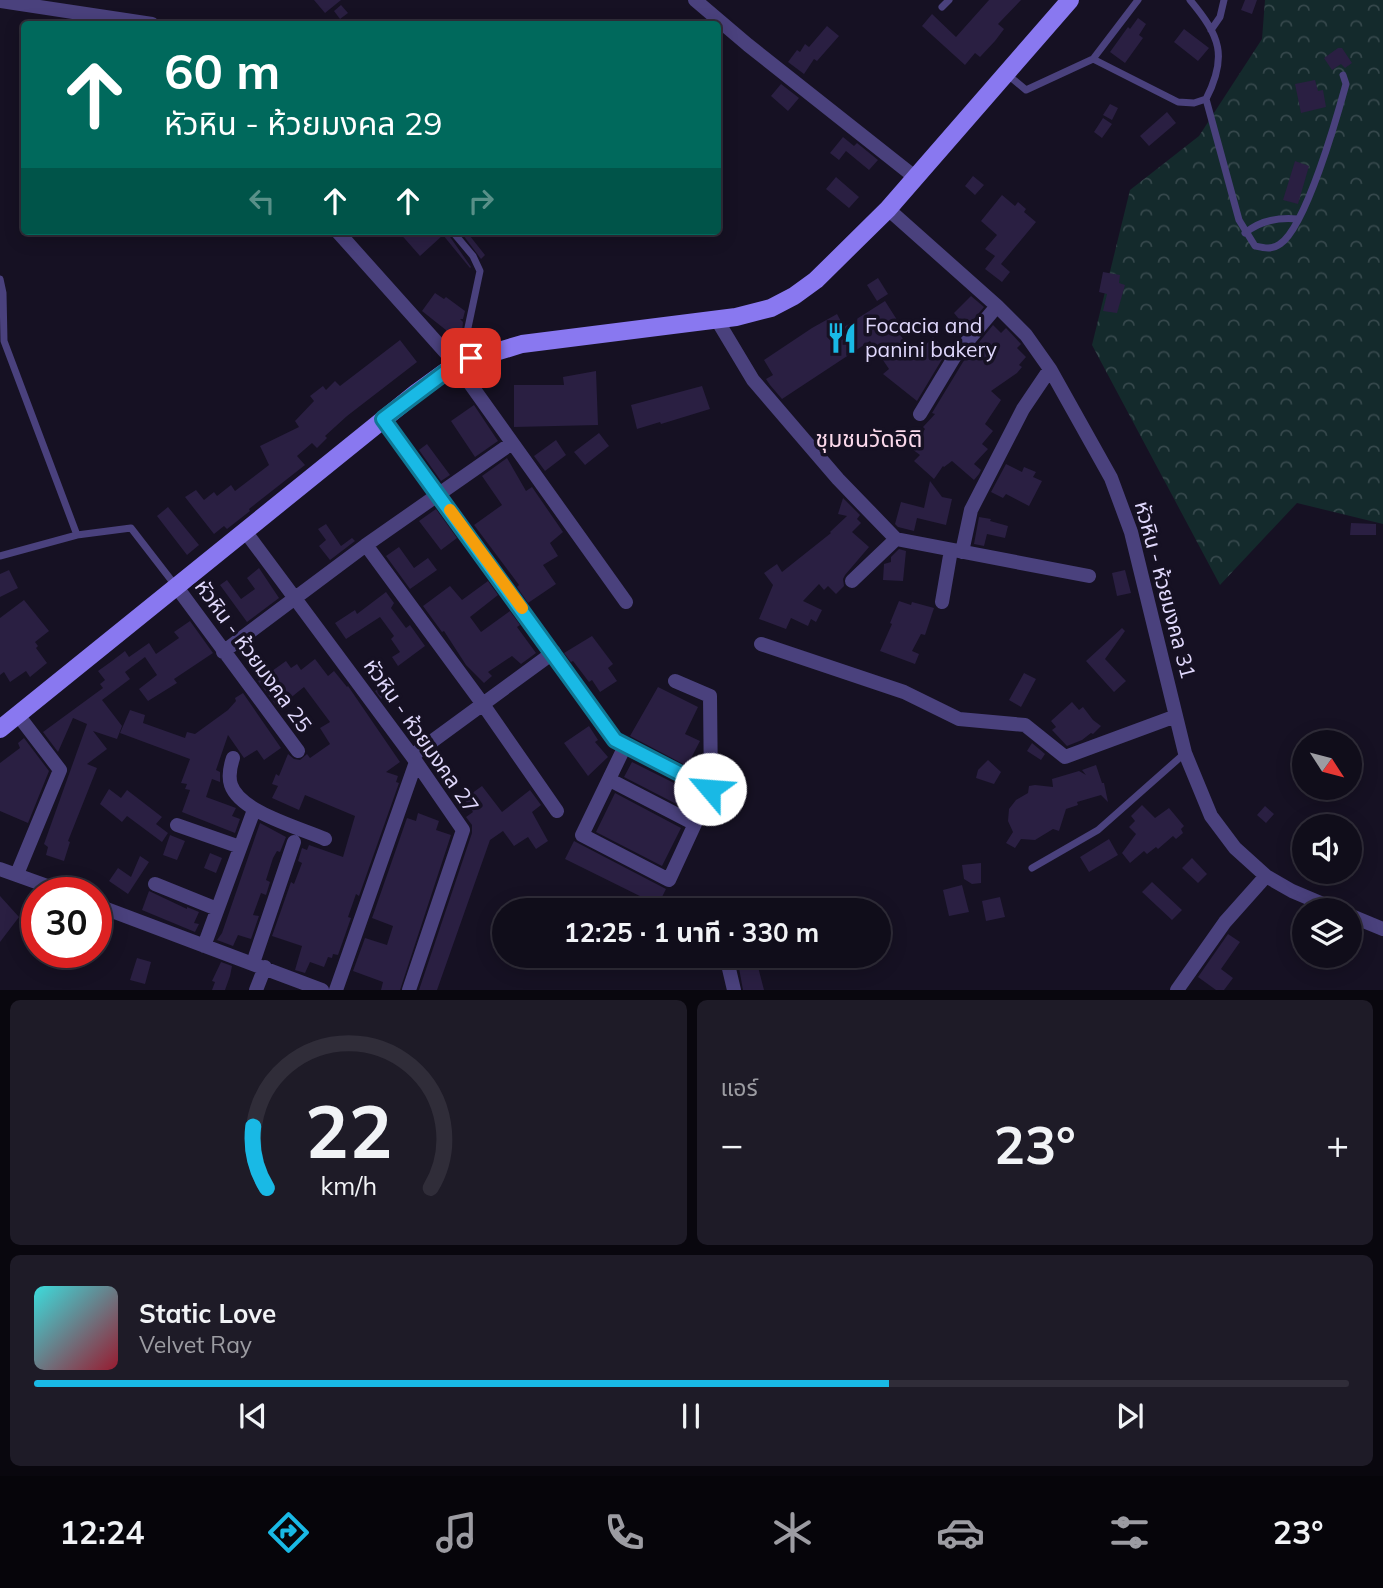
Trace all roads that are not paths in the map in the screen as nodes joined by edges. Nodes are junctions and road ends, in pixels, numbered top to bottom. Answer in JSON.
{"nodes":[{"id":1,"x":695,"y":0,"type":"edge"},
{"id":2,"x":949,"y":0,"type":"edge"},
{"id":3,"x":1069,"y":0,"type":"edge"},
{"id":4,"x":1139,"y":0,"type":"edge"},
{"id":5,"x":1190,"y":0,"type":"edge"},
{"id":6,"x":1224,"y":0,"type":"edge"},
{"id":7,"x":0,"y":1,"type":"edge"},
{"id":8,"x":942,"y":7,"type":"dead end"},
{"id":9,"x":132,"y":21,"type":"edge"},
{"id":10,"x":720,"y":21,"type":"edge"},
{"id":11,"x":721,"y":22,"type":"edge"},
{"id":12,"x":1211,"y":30,"type":"junction"},
{"id":13,"x":1093,"y":59,"type":"junction"},
{"id":14,"x":1007,"y":75,"type":"junction"},
{"id":15,"x":1343,"y":75,"type":"dead end"},
{"id":16,"x":1206,"y":99,"type":"junction"},
{"id":17,"x":916,"y":178,"type":"junction"},
{"id":18,"x":888,"y":209,"type":"junction"},
{"id":19,"x":1298,"y":219,"type":"junction"},
{"id":20,"x":1245,"y":233,"type":"junction"},
{"id":21,"x":341,"y":235,"type":"edge"},
{"id":22,"x":456,"y":235,"type":"edge"},
{"id":23,"x":0,"y":279,"type":"edge"},
{"id":24,"x":997,"y":306,"type":"junction"},
{"id":25,"x":717,"y":320,"type":"junction"},
{"id":26,"x":464,"y":361,"type":"junction"},
{"id":27,"x":1050,"y":369,"type":"junction"},
{"id":28,"x":920,"y":414,"type":"dead end"},
{"id":29,"x":383,"y":419,"type":"junction"},
{"id":30,"x":512,"y":443,"type":"junction"},
{"id":31,"x":439,"y":493,"type":"junction"},
{"id":32,"x":245,"y":531,"type":"junction"},
{"id":33,"x":76,"y":535,"type":"junction"},
{"id":34,"x":896,"y":538,"type":"junction"},
{"id":35,"x":366,"y":545,"type":"junction"},
{"id":36,"x":956,"y":551,"type":"junction"},
{"id":37,"x":0,"y":556,"type":"edge"},
{"id":38,"x":1089,"y":576,"type":"dead end"},
{"id":39,"x":852,"y":581,"type":"dead end"},
{"id":40,"x":176,"y":586,"type":"junction"},
{"id":41,"x":296,"y":598,"type":"junction"},
{"id":42,"x":626,"y":602,"type":"dead end"},
{"id":43,"x":942,"y":602,"type":"dead end"},
{"id":44,"x":761,"y":644,"type":"dead end"},
{"id":45,"x":223,"y":652,"type":"junction"},
{"id":46,"x":554,"y":652,"type":"junction"},
{"id":47,"x":676,"y":681,"type":"dead end"},
{"id":48,"x":482,"y":703,"type":"junction"},
{"id":49,"x":18,"y":715,"type":"junction"},
{"id":50,"x":1176,"y":716,"type":"junction"},
{"id":51,"x":0,"y":730,"type":"edge"},
{"id":52,"x":620,"y":743,"type":"junction"},
{"id":53,"x":298,"y":751,"type":"dead end"},
{"id":54,"x":1185,"y":753,"type":"junction"},
{"id":55,"x":233,"y":758,"type":"dead end"},
{"id":56,"x":414,"y":759,"type":"junction"},
{"id":57,"x":610,"y":780,"type":"junction"},
{"id":58,"x":710,"y":789,"type":"junction"},
{"id":59,"x":254,"y":810,"type":"junction"},
{"id":60,"x":557,"y":811,"type":"dead end"},
{"id":61,"x":695,"y":824,"type":"junction"},
{"id":62,"x":177,"y":825,"type":"dead end"},
{"id":63,"x":325,"y":839,"type":"dead end"},
{"id":64,"x":294,"y":842,"type":"dead end"},
{"id":65,"x":240,"y":847,"type":"junction"},
{"id":66,"x":1032,"y":868,"type":"dead end"},
{"id":67,"x":0,"y":869,"type":"edge"},
{"id":68,"x":17,"y":874,"type":"junction"},
{"id":69,"x":1266,"y":876,"type":"junction"},
{"id":70,"x":25,"y":877,"type":"edge"},
{"id":71,"x":155,"y":884,"type":"dead end"},
{"id":72,"x":1309,"y":898,"type":"edge"},
{"id":73,"x":217,"y":909,"type":"junction"},
{"id":74,"x":112,"y":911,"type":"edge"},
{"id":75,"x":1362,"y":920,"type":"edge"},
{"id":76,"x":1383,"y":929,"type":"edge"},
{"id":77,"x":204,"y":946,"type":"junction"},
{"id":78,"x":259,"y":965,"type":"junction"},
{"id":79,"x":729,"y":968,"type":"edge"},
{"id":80,"x":256,"y":989,"type":"edge"},
{"id":81,"x":322,"y":989,"type":"edge"},
{"id":82,"x":336,"y":989,"type":"edge"},
{"id":83,"x":409,"y":989,"type":"edge"},
{"id":84,"x":734,"y":989,"type":"edge"},
{"id":85,"x":1177,"y":989,"type":"edge"}],
"edges":[{"from":1,"to":10,"type":"street"},
{"from":2,"to":8,"type":"lane"},
{"from":3,"to":14,"type":"main road"},
{"from":4,"to":13,"type":"lane"},
{"from":5,"to":12,"type":"lane"},
{"from":6,"to":12,"type":"lane"},
{"from":7,"to":9,"type":"street"},
{"from":11,"to":17,"type":"street"},
{"from":12,"to":16,"type":"lane"},
{"from":13,"to":14,"type":"lane"},
{"from":13,"to":16,"type":"lane"},
{"from":14,"to":17,"type":"main road"},
{"from":15,"to":19,"type":"lane"},
{"from":16,"to":20,"type":"lane"},
{"from":17,"to":18,"type":"main road"},
{"from":18,"to":24,"type":"street","name":"หัวหิน - ห้วยมงคล 31"},
{"from":18,"to":25,"type":"main road"},
{"from":19,"to":20,"type":"lane"},
{"from":19,"to":20,"type":"lane"},
{"from":21,"to":26,"type":"street"},
{"from":22,"to":26,"type":"lane"},
{"from":23,"to":33,"type":"lane"},
{"from":24,"to":27,"type":"street","name":"หัวหิน - ห้วยมงคล 31"},
{"from":24,"to":28,"type":"street"},
{"from":25,"to":26,"type":"main road"},
{"from":25,"to":34,"type":"street"},
{"from":26,"to":29,"type":"main road"},
{"from":26,"to":30,"type":"street"},
{"from":27,"to":36,"type":"street"},
{"from":27,"to":50,"type":"street","name":"หัวหิน - ห้วยมงคล 31"},
{"from":29,"to":31,"type":"street"},
{"from":29,"to":32,"type":"main road"},
{"from":30,"to":31,"type":"street"},
{"from":30,"to":42,"type":"street"},
{"from":31,"to":35,"type":"street"},
{"from":31,"to":46,"type":"street"},
{"from":32,"to":40,"type":"main road"},
{"from":32,"to":41,"type":"street","name":"หัวหิน - ห้วยมงคล 27"},
{"from":33,"to":37,"type":"lane"},
{"from":33,"to":40,"type":"lane"},
{"from":34,"to":36,"type":"street"},
{"from":34,"to":39,"type":"street"},
{"from":35,"to":41,"type":"street"},
{"from":35,"to":48,"type":"street"},
{"from":36,"to":38,"type":"street"},
{"from":36,"to":43,"type":"street"},
{"from":40,"to":45,"type":"street","name":"หัวหิน - ห้วยมงคล 25"},
{"from":40,"to":49,"type":"main road"},
{"from":41,"to":45,"type":"street"},
{"from":41,"to":56,"type":"street","name":"หัวหิน - ห้วยมงคล 27"},
{"from":44,"to":50,"type":"street"},
{"from":45,"to":53,"type":"street","name":"หัวหิน - ห้วยมงคล 25"},
{"from":46,"to":48,"type":"street"},
{"from":46,"to":52,"type":"street"},
{"from":47,"to":58,"type":"street"},
{"from":48,"to":56,"type":"street"},
{"from":48,"to":60,"type":"street"},
{"from":49,"to":51,"type":"main road"},
{"from":49,"to":68,"type":"street"},
{"from":50,"to":54,"type":"street","name":"หัวหิน - ห้วยมงคล 31"},
{"from":52,"to":57,"type":"street"},
{"from":52,"to":58,"type":"street"},
{"from":54,"to":66,"type":"lane"},
{"from":54,"to":69,"type":"street","name":"หัวหิน - ห้วยมงคล 31"},
{"from":55,"to":59,"type":"street"},
{"from":56,"to":82,"type":"street"},
{"from":56,"to":83,"type":"street","name":"หัวหิน - ห้วยมงคล 27"},
{"from":57,"to":61,"type":"street"},
{"from":57,"to":61,"type":"street"},
{"from":58,"to":61,"type":"street"},
{"from":59,"to":63,"type":"street"},
{"from":59,"to":65,"type":"street"},
{"from":62,"to":65,"type":"street"},
{"from":64,"to":78,"type":"street"},
{"from":65,"to":73,"type":"street"},
{"from":67,"to":68,"type":"street"},
{"from":68,"to":70,"type":"street"},
{"from":69,"to":72,"type":"street","name":"หัวหิน - ห้วยมงคล 31"},
{"from":69,"to":85,"type":"street"},
{"from":71,"to":73,"type":"street"},
{"from":73,"to":77,"type":"street"},
{"from":74,"to":77,"type":"street"},
{"from":75,"to":76,"type":"street"},
{"from":77,"to":78,"type":"street"},
{"from":78,"to":80,"type":"street"},
{"from":78,"to":81,"type":"street"},
{"from":79,"to":84,"type":"street"}]}
